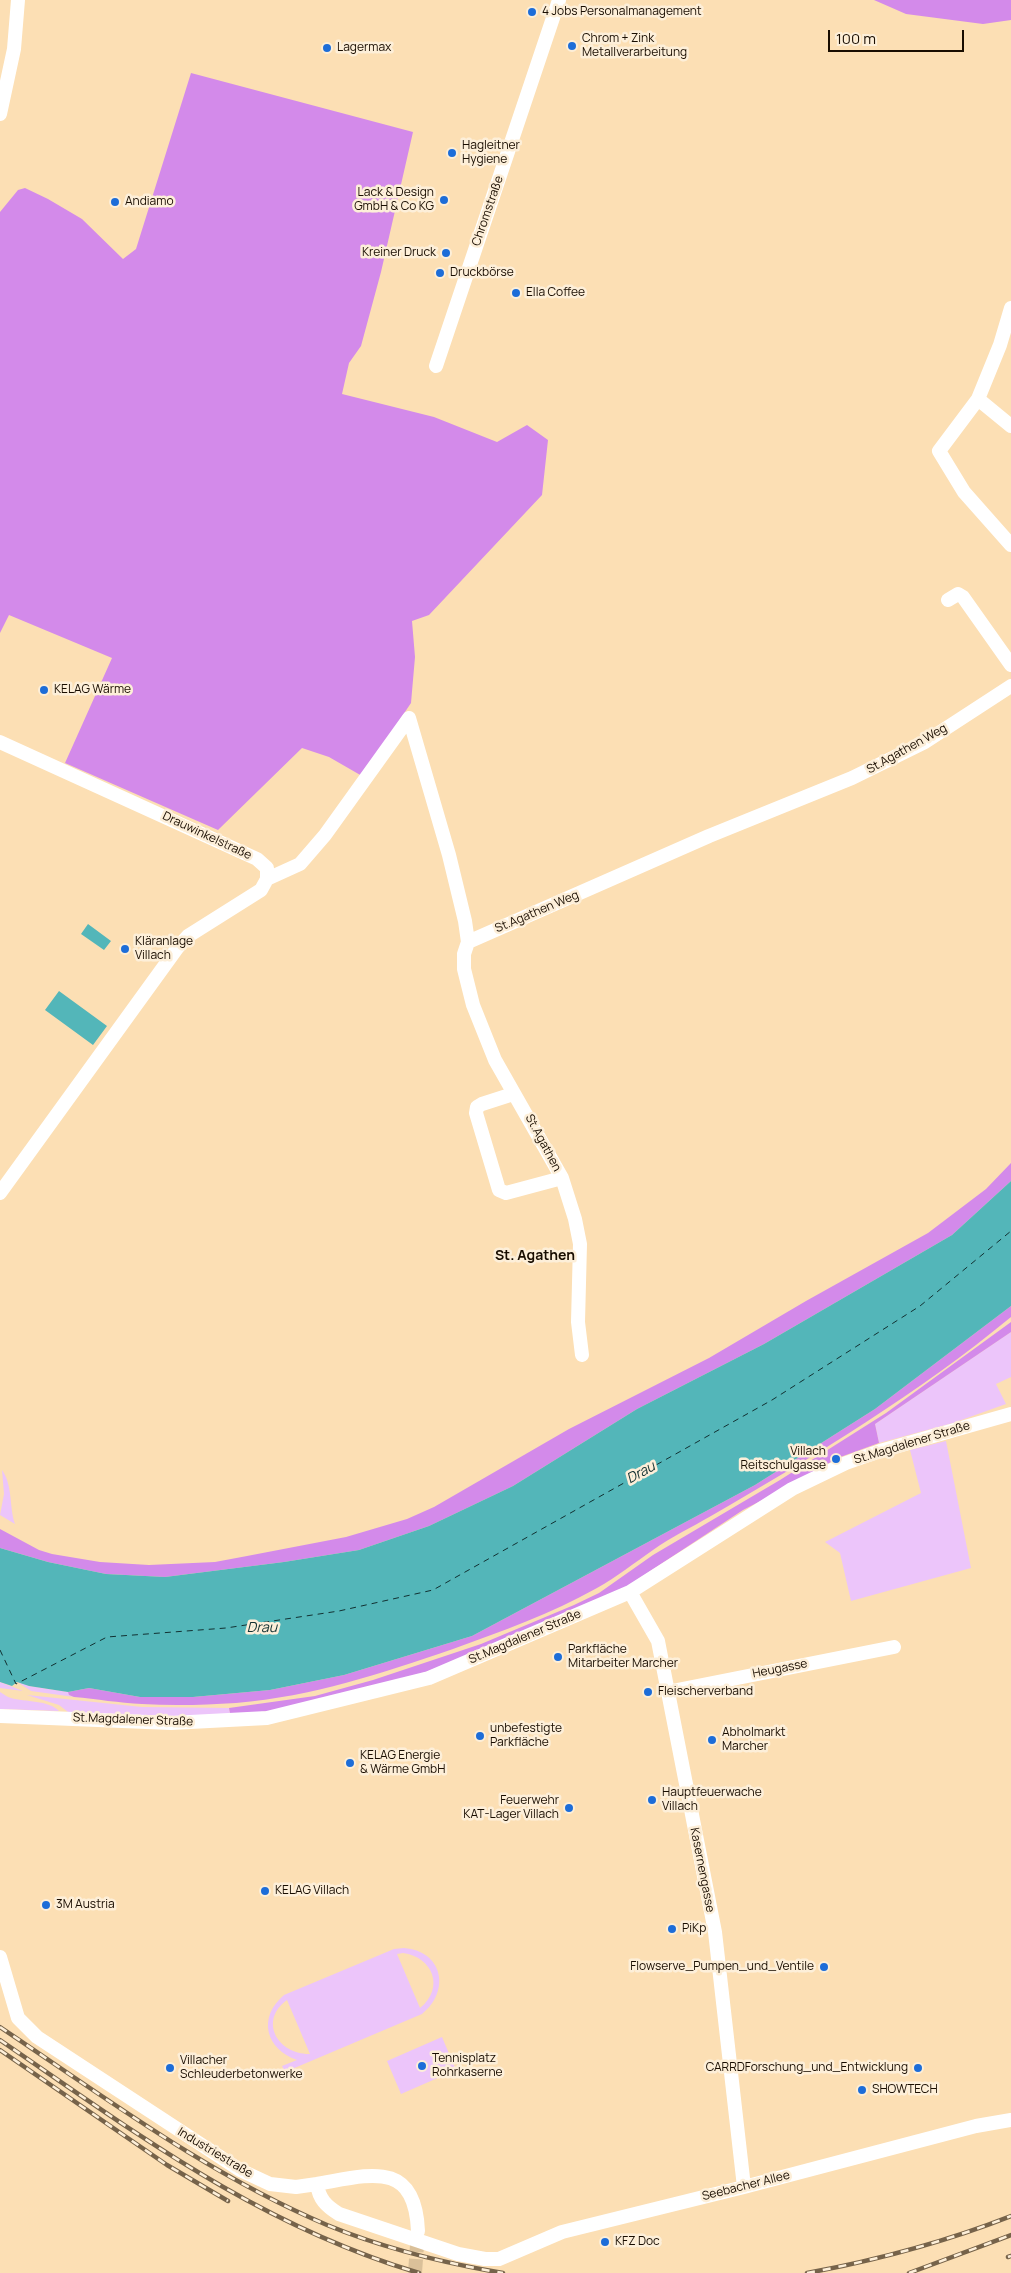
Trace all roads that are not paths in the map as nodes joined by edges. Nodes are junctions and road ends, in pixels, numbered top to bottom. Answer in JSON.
{"nodes":[{"id":1,"x":18,"y":0,"type":"edge"},
{"id":2,"x":559,"y":0,"type":"edge"},
{"id":3,"x":0,"y":114,"type":"edge"},
{"id":4,"x":1011,"y":308,"type":"edge"},
{"id":5,"x":436,"y":366,"type":"dead end"},
{"id":6,"x":978,"y":399,"type":"junction"},
{"id":7,"x":1011,"y":426,"type":"edge"},
{"id":8,"x":1011,"y":545,"type":"edge"},
{"id":9,"x":948,"y":600,"type":"dead end"},
{"id":10,"x":1011,"y":665,"type":"edge"},
{"id":11,"x":1011,"y":686,"type":"edge"},
{"id":12,"x":0,"y":742,"type":"edge"},
{"id":13,"x":268,"y":879,"type":"junction"},
{"id":14,"x":468,"y":942,"type":"junction"},
{"id":15,"x":513,"y":1094,"type":"junction"},
{"id":16,"x":562,"y":1178,"type":"junction"},
{"id":17,"x":0,"y":1193,"type":"edge"},
{"id":18,"x":582,"y":1355,"type":"dead end"},
{"id":19,"x":1011,"y":1414,"type":"edge"},
{"id":20,"x":630,"y":1592,"type":"junction"},
{"id":21,"x":894,"y":1647,"type":"dead end"},
{"id":22,"x":667,"y":1692,"type":"junction"},
{"id":23,"x":0,"y":1716,"type":"edge"},
{"id":24,"x":0,"y":1957,"type":"edge"},
{"id":25,"x":1011,"y":2120,"type":"edge"},
{"id":26,"x":317,"y":2184,"type":"junction"},
{"id":27,"x":744,"y":2187,"type":"junction"},
{"id":28,"x":418,"y":2231,"type":"tunnel mouth"}],
"edges":[{"from":1,"to":3,"type":"street"},
{"from":2,"to":5,"type":"street","name":"Chromstraße"},
{"from":4,"to":6,"type":"street"},
{"from":6,"to":7,"type":"street"},
{"from":6,"to":8,"type":"street"},
{"from":9,"to":10,"type":"street"},
{"from":11,"to":14,"type":"street","name":"St.Agathen Weg"},
{"from":12,"to":13,"type":"street","name":"Drauwinkelstraße"},
{"from":13,"to":14,"type":"street"},
{"from":13,"to":17,"type":"street"},
{"from":14,"to":15,"type":"street","name":"St.Agathen"},
{"from":15,"to":16,"type":"street","name":"St.Agathen"},
{"from":15,"to":16,"type":"street"},
{"from":16,"to":18,"type":"street","name":"St.Agathen"},
{"from":19,"to":20,"type":"street","name":"St.Magdalener Straße"},
{"from":20,"to":22,"type":"street","name":"Kasernengasse"},
{"from":20,"to":23,"type":"street","name":"St.Magdalener Straße"},
{"from":21,"to":22,"type":"street","name":"Heugasse"},
{"from":22,"to":27,"type":"street","name":"Kasernengasse"},
{"from":24,"to":26,"type":"street","name":"Industriestraße"},
{"from":25,"to":27,"type":"street","name":"Seebacher Allee"},
{"from":26,"to":27,"type":"street","name":"Seebacher Allee"},
{"from":26,"to":28,"type":"street","name":"Industriestraße"}]}
